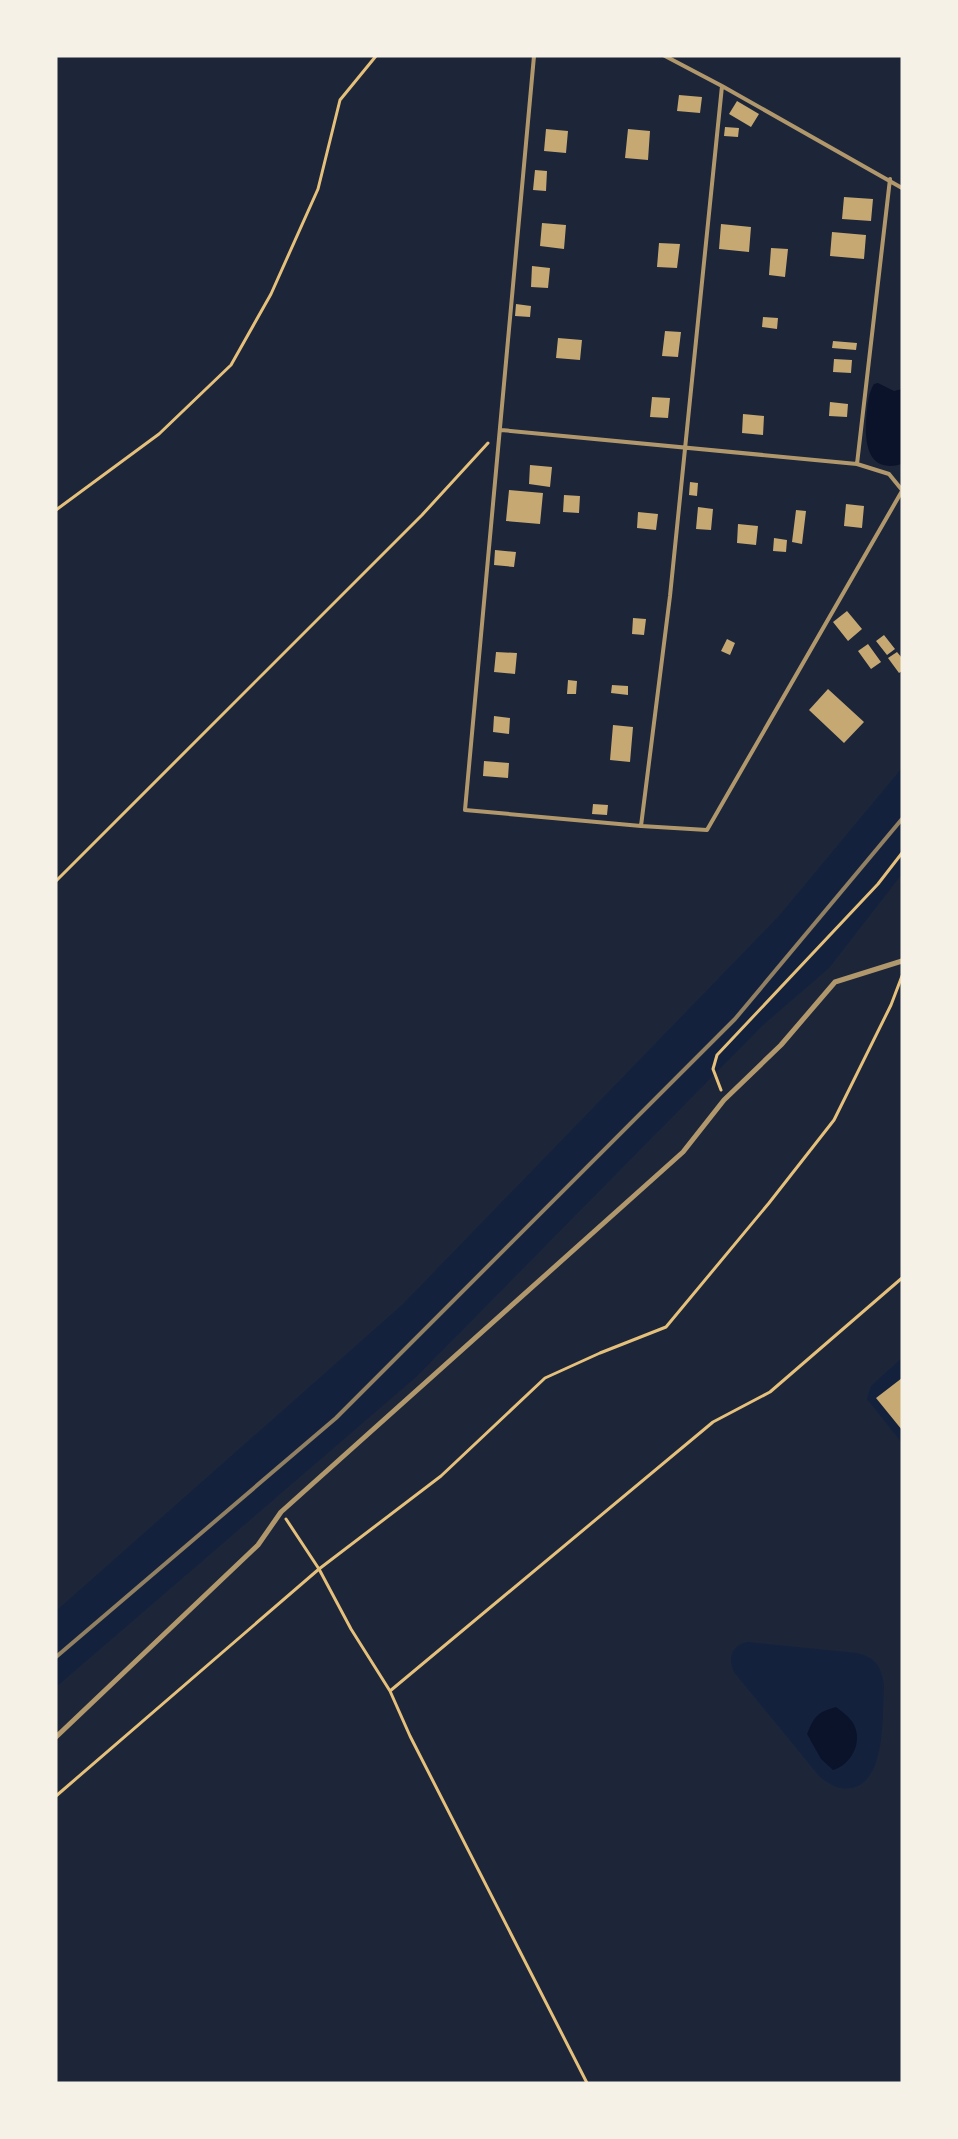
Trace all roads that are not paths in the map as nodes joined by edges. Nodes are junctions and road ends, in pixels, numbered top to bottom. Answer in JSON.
{"nodes":[{"id":1,"x":534,"y":56,"type":"edge"},
{"id":2,"x":665,"y":56,"type":"edge"},
{"id":3,"x":722,"y":86,"type":"junction"},
{"id":4,"x":890,"y":179,"type":"junction"},
{"id":5,"x":902,"y":188,"type":"edge"},
{"id":6,"x":501,"y":430,"type":"junction"},
{"id":7,"x":684,"y":446,"type":"junction"},
{"id":8,"x":857,"y":464,"type":"junction"},
{"id":9,"x":902,"y":490,"type":"edge"},
{"id":10,"x":641,"y":826,"type":"junction"},
{"id":11,"x":902,"y":961,"type":"edge"},
{"id":12,"x":56,"y":1737,"type":"edge"}],
"edges":[{"from":1,"to":6,"type":"lane"},
{"from":2,"to":3,"type":"lane"},
{"from":3,"to":4,"type":"lane"},
{"from":3,"to":7,"type":"lane"},
{"from":4,"to":5,"type":"lane"},
{"from":4,"to":8,"type":"lane"},
{"from":6,"to":7,"type":"lane"},
{"from":6,"to":10,"type":"lane"},
{"from":7,"to":8,"type":"lane"},
{"from":7,"to":10,"type":"lane"},
{"from":8,"to":9,"type":"lane"},
{"from":9,"to":10,"type":"lane"},
{"from":11,"to":12,"type":"street"}]}
